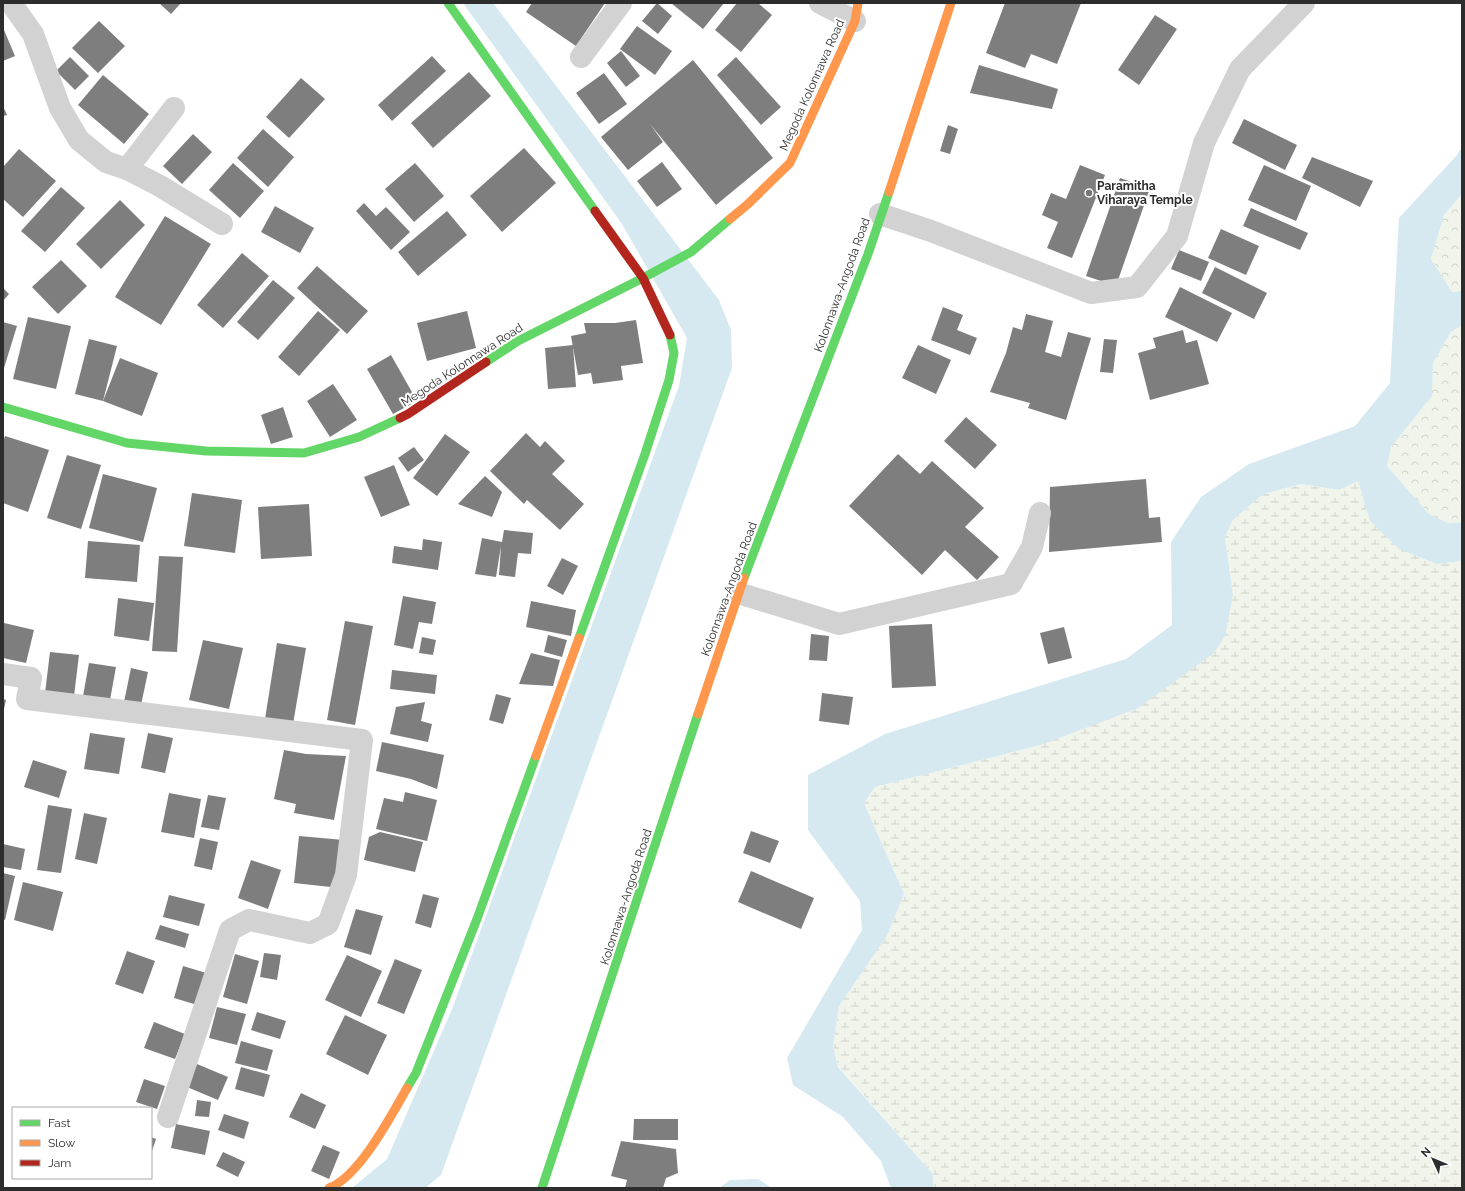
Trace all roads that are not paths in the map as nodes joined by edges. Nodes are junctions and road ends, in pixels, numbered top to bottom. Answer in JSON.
{"nodes":[{"id":1,"x":11,"y":3,"type":"edge"},
{"id":2,"x":448,"y":3,"type":"edge"},
{"id":3,"x":621,"y":3,"type":"edge"},
{"id":4,"x":820,"y":3,"type":"edge"},
{"id":5,"x":951,"y":3,"type":"edge"},
{"id":6,"x":1304,"y":3,"type":"edge"},
{"id":7,"x":856,"y":12,"type":"edge"},
{"id":8,"x":581,"y":57,"type":"dead end"},
{"id":9,"x":174,"y":108,"type":"dead end"},
{"id":10,"x":127,"y":169,"type":"junction"},
{"id":11,"x":880,"y":214,"type":"junction"},
{"id":12,"x":222,"y":224,"type":"dead end"},
{"id":13,"x":643,"y":278,"type":"junction"},
{"id":14,"x":3,"y":407,"type":"edge"},
{"id":15,"x":1040,"y":513,"type":"dead end"},
{"id":16,"x":738,"y":593,"type":"junction"},
{"id":17,"x":3,"y":674,"type":"edge"},
{"id":18,"x":168,"y":1116,"type":"dead end"},
{"id":19,"x":329,"y":1188,"type":"edge"},
{"id":20,"x":542,"y":1188,"type":"edge"}],
"edges":[{"from":1,"to":10,"type":"street"},
{"from":2,"to":13,"type":"street"},
{"from":3,"to":8,"type":"street"},
{"from":4,"to":7,"type":"street"},
{"from":5,"to":11,"type":"street","name":"Kolonnawa-Angoda Road"},
{"from":6,"to":11,"type":"street"},
{"from":7,"to":13,"type":"street","name":"Megoda Kolonnawa Road"},
{"from":9,"to":10,"type":"street"},
{"from":10,"to":12,"type":"street"},
{"from":11,"to":16,"type":"street","name":"Kolonnawa-Angoda Road"},
{"from":13,"to":14,"type":"street","name":"Megoda Kolonnawa Road"},
{"from":13,"to":19,"type":"street"},
{"from":15,"to":16,"type":"street"},
{"from":16,"to":20,"type":"street","name":"Kolonnawa-Angoda Road"},
{"from":17,"to":18,"type":"street"}]}
